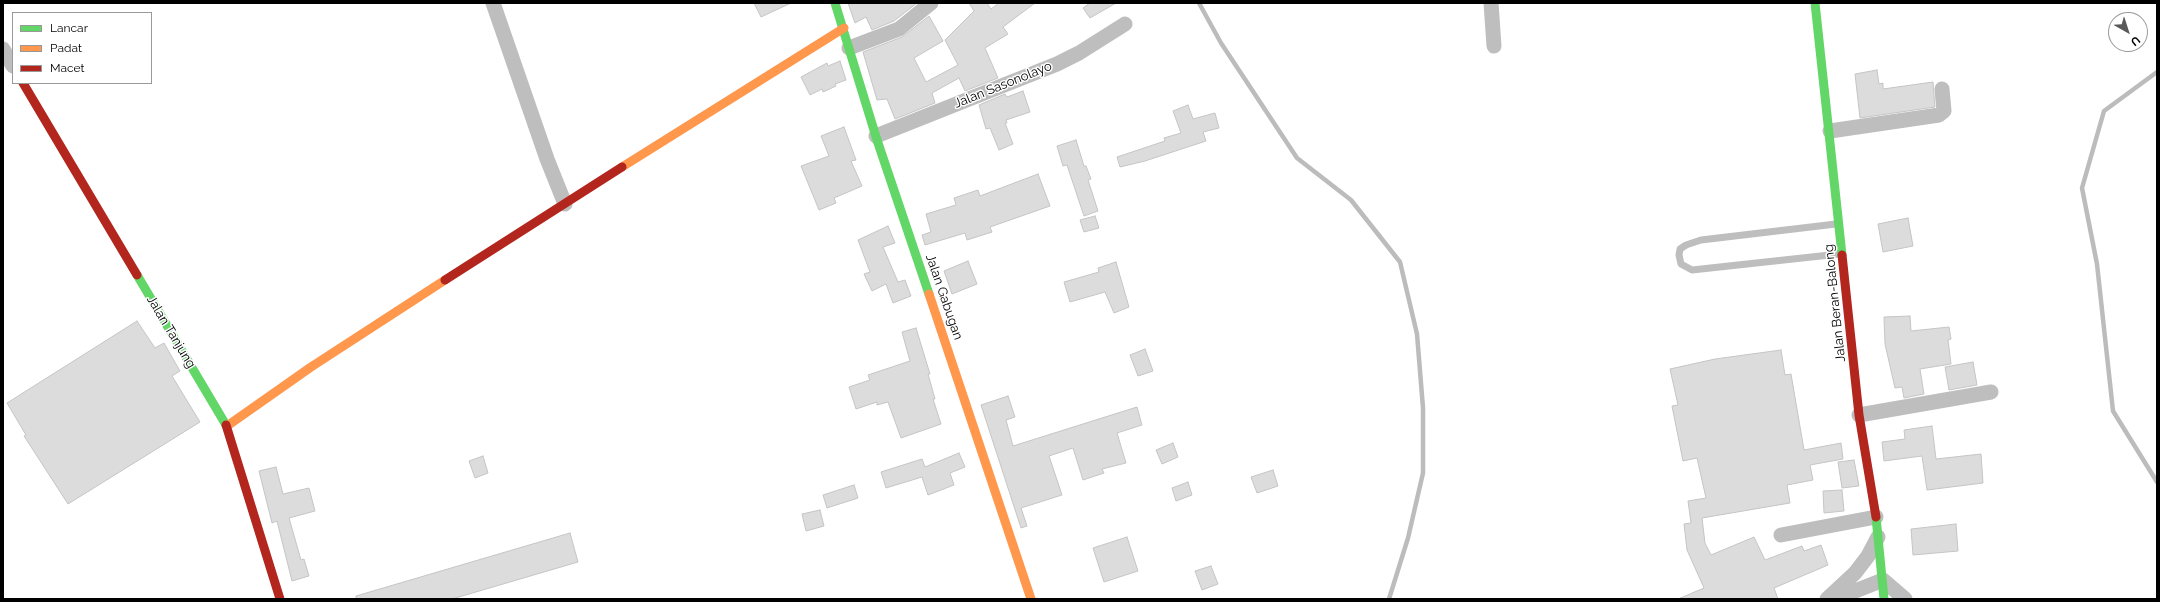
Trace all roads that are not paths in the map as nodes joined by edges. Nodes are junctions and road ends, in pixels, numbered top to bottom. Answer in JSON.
{"nodes":[{"id":1,"x":493,"y":3,"type":"edge"},
{"id":2,"x":835,"y":3,"type":"edge"},
{"id":3,"x":931,"y":3,"type":"edge"},
{"id":4,"x":1491,"y":3,"type":"edge"},
{"id":5,"x":1815,"y":3,"type":"edge"},
{"id":6,"x":1125,"y":24,"type":"dead end"},
{"id":7,"x":844,"y":28,"type":"junction"},
{"id":8,"x":1494,"y":46,"type":"dead end"},
{"id":9,"x":849,"y":48,"type":"junction"},
{"id":10,"x":3,"y":49,"type":"edge"},
{"id":11,"x":12,"y":64,"type":"edge"},
{"id":12,"x":24,"y":84,"type":"edge"},
{"id":13,"x":1942,"y":89,"type":"dead end"},
{"id":14,"x":1830,"y":131,"type":"junction"},
{"id":15,"x":876,"y":136,"type":"junction"},
{"id":16,"x":565,"y":204,"type":"junction"},
{"id":17,"x":1840,"y":223,"type":"junction"},
{"id":18,"x":1843,"y":254,"type":"junction"},
{"id":19,"x":1991,"y":392,"type":"dead end"},
{"id":20,"x":1859,"y":415,"type":"junction"},
{"id":21,"x":227,"y":426,"type":"junction"},
{"id":22,"x":1876,"y":517,"type":"junction"},
{"id":23,"x":1781,"y":535,"type":"dead end"},
{"id":24,"x":1878,"y":537,"type":"junction"},
{"id":25,"x":1883,"y":580,"type":"junction"},
{"id":26,"x":280,"y":599,"type":"edge"},
{"id":27,"x":1031,"y":599,"type":"edge"},
{"id":28,"x":1826,"y":599,"type":"edge"},
{"id":29,"x":1835,"y":599,"type":"edge"},
{"id":30,"x":1884,"y":599,"type":"edge"},
{"id":31,"x":1905,"y":599,"type":"edge"}],
"edges":[{"from":1,"to":16,"type":"street"},
{"from":2,"to":7,"type":"street","name":"Jalan Gabugan"},
{"from":3,"to":9,"type":"street"},
{"from":4,"to":8,"type":"street"},
{"from":5,"to":14,"type":"street","name":"Jalan Beran-Balong"},
{"from":6,"to":15,"type":"street","name":"Jalan Sasonolayo"},
{"from":7,"to":9,"type":"street","name":"Jalan Gabugan"},
{"from":7,"to":16,"type":"street"},
{"from":9,"to":15,"type":"street","name":"Jalan Gabugan"},
{"from":10,"to":11,"type":"street"},
{"from":12,"to":21,"type":"street","name":"Jalan Tanjung"},
{"from":13,"to":14,"type":"street"},
{"from":14,"to":17,"type":"street","name":"Jalan Beran-Balong"},
{"from":15,"to":27,"type":"street","name":"Jalan Gabugan"},
{"from":16,"to":21,"type":"street"},
{"from":17,"to":18,"type":"street","name":"Jalan Beran-Balong"},
{"from":17,"to":18,"type":"lane"},
{"from":18,"to":20,"type":"street","name":"Jalan Beran-Balong"},
{"from":19,"to":20,"type":"street"},
{"from":20,"to":22,"type":"street","name":"Jalan Beran-Balong"},
{"from":21,"to":26,"type":"street","name":"Jalan Tanjung"},
{"from":22,"to":23,"type":"street"},
{"from":22,"to":24,"type":"street","name":"Jalan Beran-Balong"},
{"from":24,"to":25,"type":"street","name":"Jalan Beran-Balong"},
{"from":24,"to":28,"type":"street"},
{"from":25,"to":29,"type":"street"},
{"from":25,"to":30,"type":"street","name":"Jalan Beran-Balong"},
{"from":25,"to":31,"type":"street"}]}
